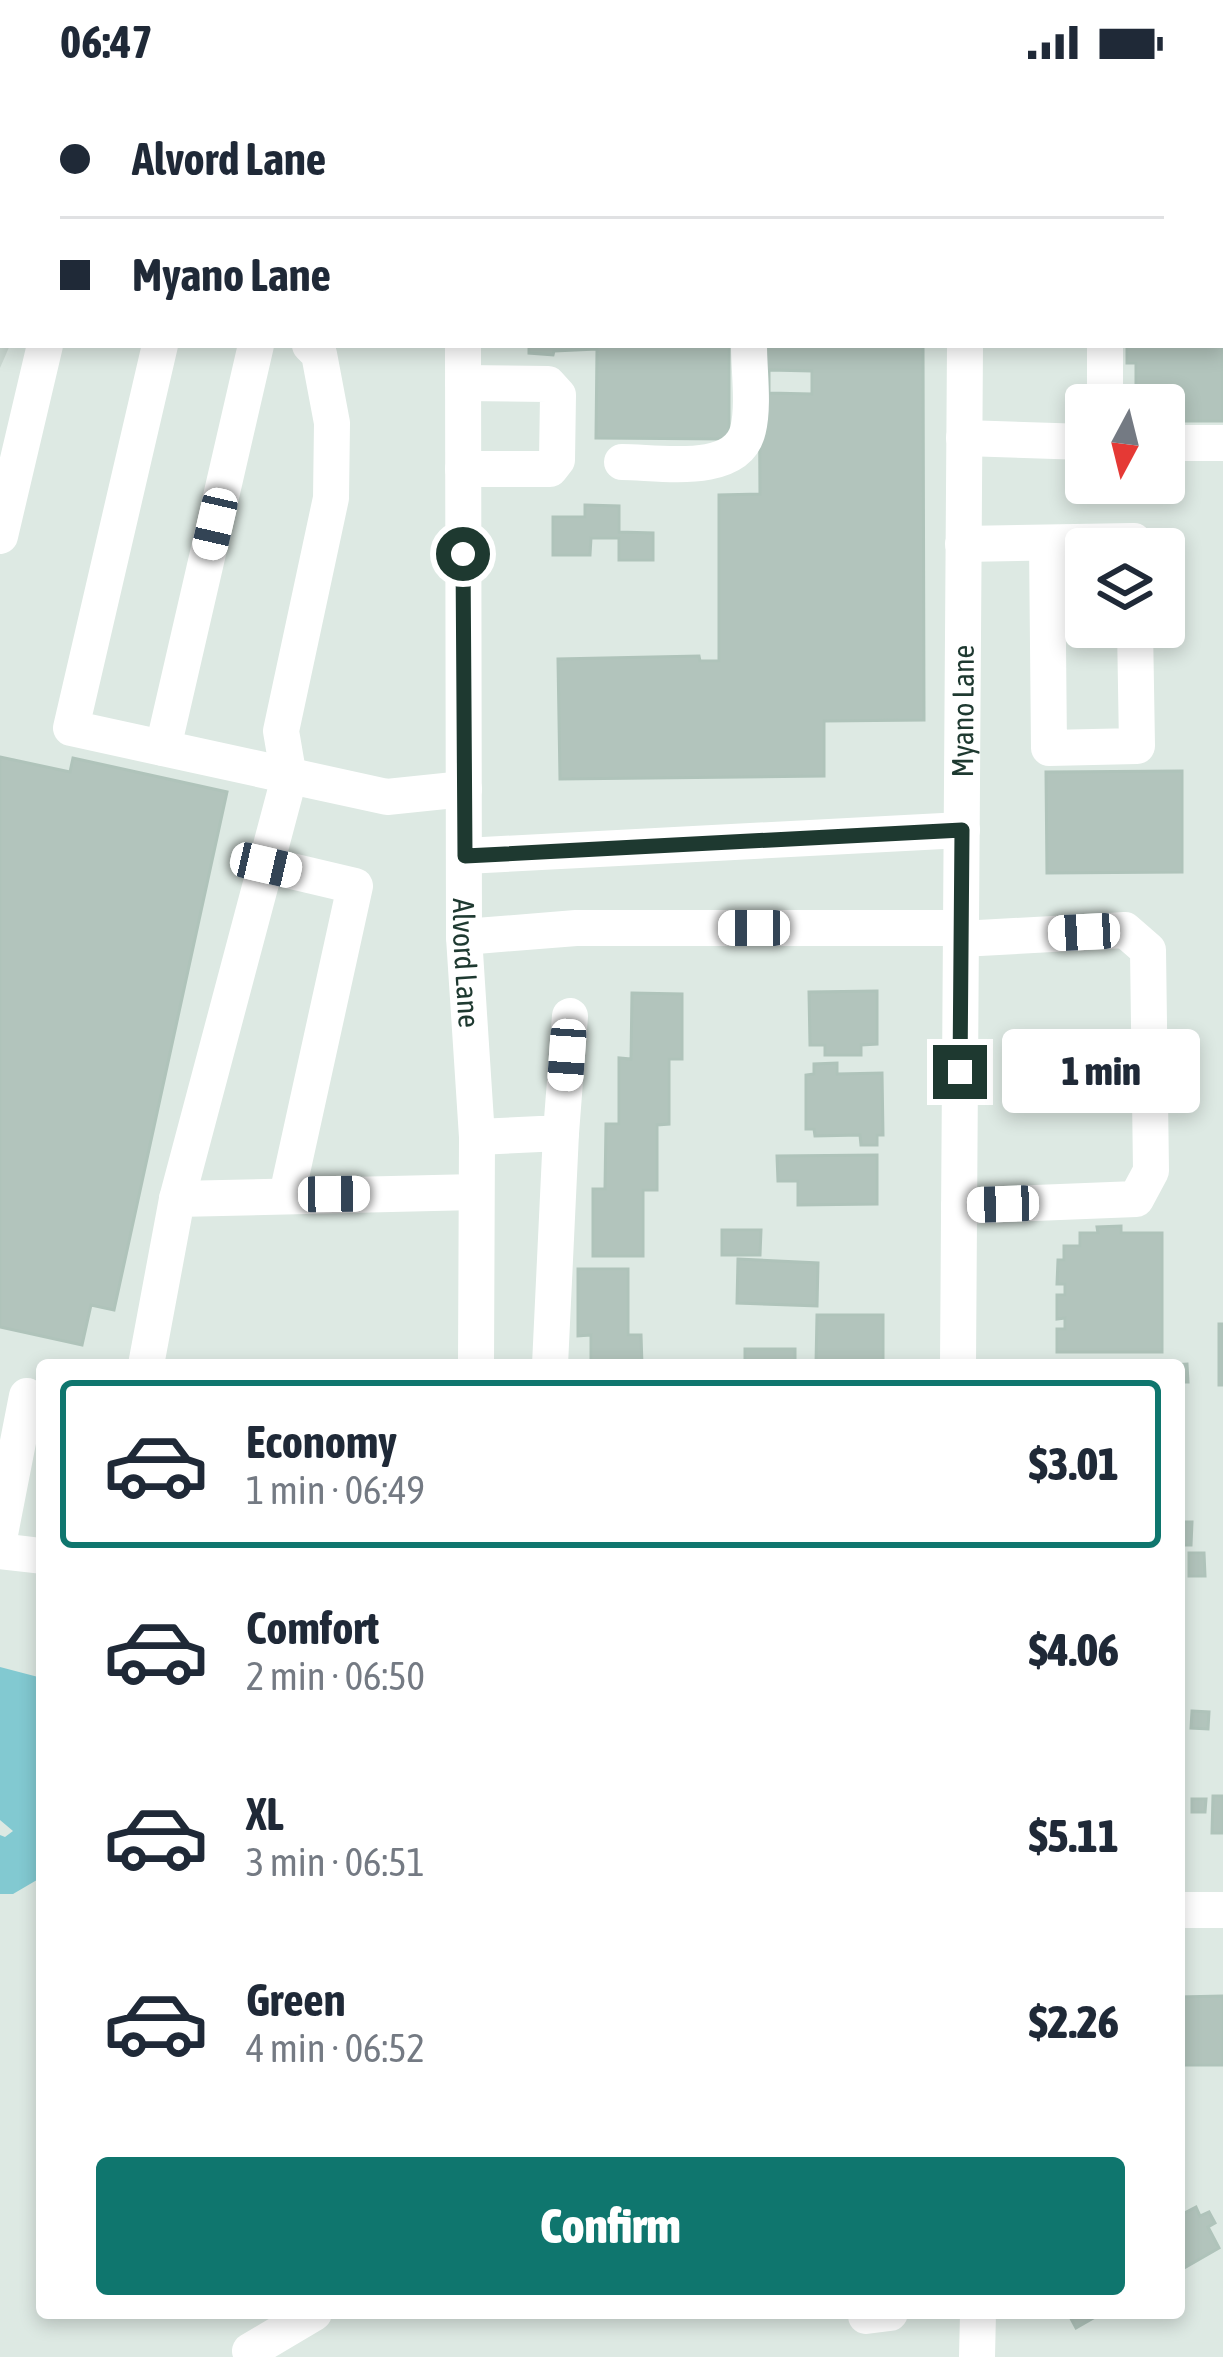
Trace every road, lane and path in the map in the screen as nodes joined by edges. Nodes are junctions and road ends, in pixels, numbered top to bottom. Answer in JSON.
{"nodes":[{"id":1,"x":44,"y":348,"type":"edge"},
{"id":2,"x":159,"y":348,"type":"edge"},
{"id":3,"x":255,"y":348,"type":"edge"},
{"id":4,"x":313,"y":348,"type":"edge"},
{"id":5,"x":464,"y":348,"type":"edge"},
{"id":6,"x":749,"y":348,"type":"edge"},
{"id":7,"x":964,"y":348,"type":"edge"},
{"id":8,"x":1105,"y":348,"type":"edge"},
{"id":9,"x":463,"y":383,"type":"junction"},
{"id":10,"x":1105,"y":384,"type":"edge"},
{"id":11,"x":964,"y":438,"type":"junction"},
{"id":12,"x":1065,"y":441,"type":"edge"},
{"id":13,"x":1223,"y":442,"type":"edge"},
{"id":14,"x":1185,"y":443,"type":"edge"},
{"id":15,"x":622,"y":462,"type":"dead end"},
{"id":16,"x":463,"y":469,"type":"junction"},
{"id":17,"x":0,"y":536,"type":"edge"},
{"id":18,"x":1047,"y":543,"type":"junction"},
{"id":19,"x":1065,"y":543,"type":"edge"},
{"id":20,"x":963,"y":544,"type":"junction"},
{"id":21,"x":1135,"y":648,"type":"edge"},
{"id":22,"x":163,"y":748,"type":"junction"},
{"id":23,"x":289,"y":778,"type":"junction"},
{"id":24,"x":464,"y":789,"type":"junction"},
{"id":25,"x":962,"y":830,"type":"junction"},
{"id":26,"x":465,"y":856,"type":"junction"},
{"id":27,"x":266,"y":865,"type":"junction"},
{"id":28,"x":961,"y":933,"type":"junction"},
{"id":29,"x":464,"y":937,"type":"junction"},
{"id":30,"x":570,"y":1016,"type":"dead end"},
{"id":31,"x":561,"y":1133,"type":"junction"},
{"id":32,"x":477,"y":1137,"type":"junction"},
{"id":33,"x":476,"y":1192,"type":"junction"},
{"id":34,"x":286,"y":1195,"type":"junction"},
{"id":35,"x":177,"y":1199,"type":"junction"},
{"id":36,"x":959,"y":1206,"type":"junction"},
{"id":37,"x":147,"y":1359,"type":"edge"},
{"id":38,"x":476,"y":1359,"type":"edge"},
{"id":39,"x":550,"y":1359,"type":"edge"},
{"id":40,"x":958,"y":1359,"type":"edge"},
{"id":41,"x":23,"y":1395,"type":"edge"},
{"id":42,"x":0,"y":1534,"type":"edge"},
{"id":43,"x":0,"y":1551,"type":"edge"},
{"id":44,"x":36,"y":1555,"type":"edge"},
{"id":45,"x":1185,"y":1910,"type":"edge"},
{"id":46,"x":1223,"y":1910,"type":"edge"},
{"id":47,"x":304,"y":2319,"type":"edge"},
{"id":48,"x":978,"y":2319,"type":"edge"},
{"id":49,"x":250,"y":2351,"type":"dead end"},
{"id":50,"x":977,"y":2357,"type":"edge"}],
"edges":[{"from":1,"to":17,"type":"street"},
{"from":2,"to":22,"type":"street"},
{"from":3,"to":22,"type":"street"},
{"from":4,"to":23,"type":"street"},
{"from":5,"to":9,"type":"street","name":"Alvord Lane"},
{"from":6,"to":15,"type":"street"},
{"from":7,"to":11,"type":"street","name":"Myano Lane"},
{"from":8,"to":10,"type":"street"},
{"from":9,"to":16,"type":"street","name":"Alvord Lane"},
{"from":9,"to":16,"type":"street"},
{"from":11,"to":12,"type":"street"},
{"from":11,"to":20,"type":"street","name":"Myano Lane"},
{"from":13,"to":14,"type":"street"},
{"from":16,"to":24,"type":"street","name":"Alvord Lane"},
{"from":18,"to":19,"type":"street"},
{"from":18,"to":20,"type":"street"},
{"from":18,"to":21,"type":"street"},
{"from":20,"to":25,"type":"street","name":"Myano Lane"},
{"from":22,"to":23,"type":"street"},
{"from":23,"to":24,"type":"street"},
{"from":23,"to":27,"type":"street"},
{"from":24,"to":26,"type":"street","name":"Alvord Lane"},
{"from":25,"to":26,"type":"street"},
{"from":25,"to":28,"type":"street","name":"Myano Lane"},
{"from":26,"to":29,"type":"street","name":"Alvord Lane"},
{"from":27,"to":34,"type":"street"},
{"from":27,"to":35,"type":"street"},
{"from":28,"to":29,"type":"street"},
{"from":28,"to":36,"type":"street","name":"Myano Lane"},
{"from":28,"to":36,"type":"street"},
{"from":29,"to":32,"type":"street","name":"Alvord Lane"},
{"from":30,"to":31,"type":"street"},
{"from":31,"to":32,"type":"street"},
{"from":31,"to":39,"type":"street"},
{"from":32,"to":33,"type":"street","name":"Alvord Lane"},
{"from":33,"to":34,"type":"street"},
{"from":33,"to":38,"type":"street","name":"Alvord Lane"},
{"from":34,"to":35,"type":"street"},
{"from":35,"to":37,"type":"street"},
{"from":36,"to":40,"type":"street","name":"Myano Lane"},
{"from":41,"to":42,"type":"street"},
{"from":43,"to":44,"type":"street"},
{"from":45,"to":46,"type":"street"},
{"from":47,"to":49,"type":"street"},
{"from":48,"to":50,"type":"street"}]}
